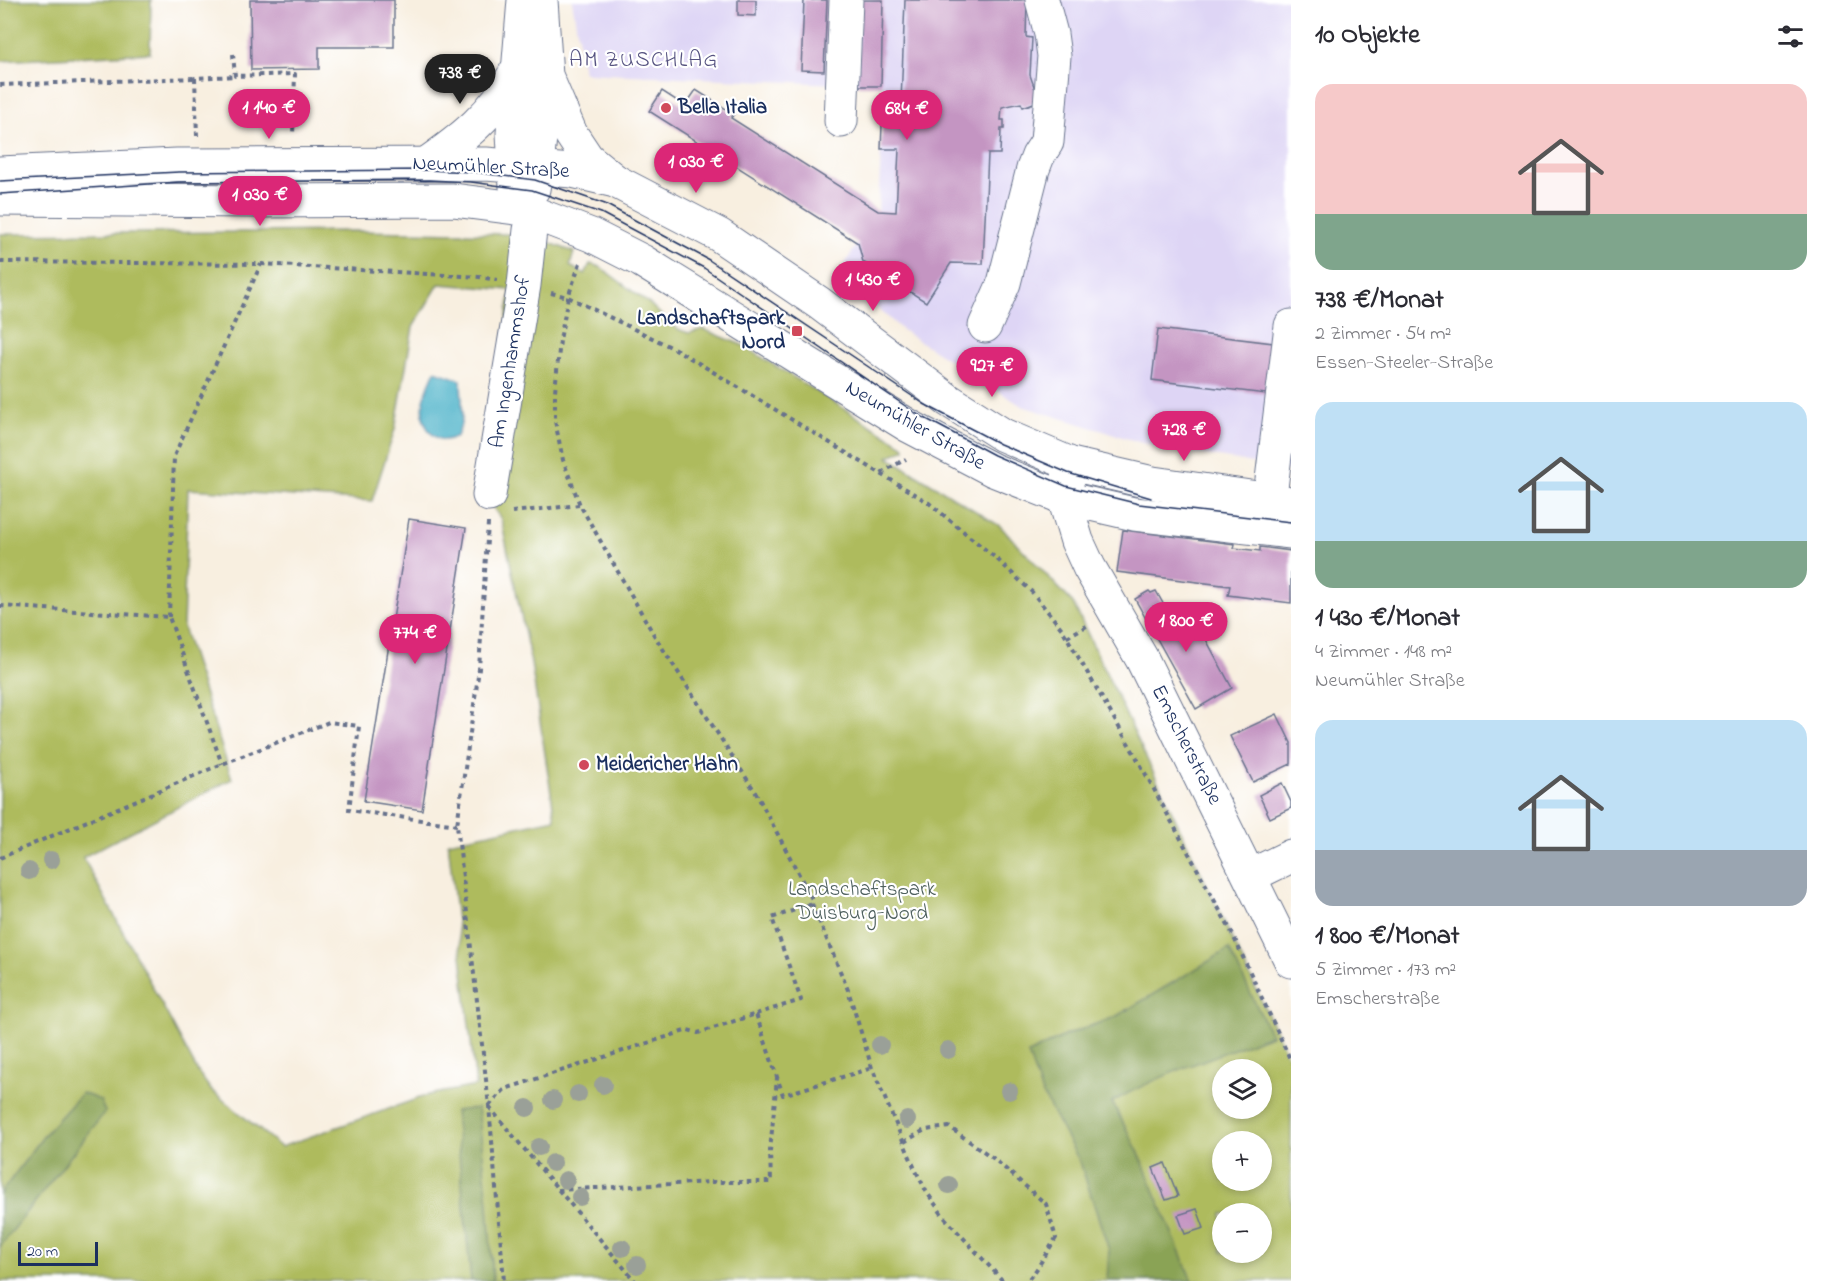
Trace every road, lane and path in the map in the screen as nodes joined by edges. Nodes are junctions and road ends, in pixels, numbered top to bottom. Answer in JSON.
{"nodes":[{"id":1,"x":524,"y":0,"type":"edge"},
{"id":2,"x":541,"y":0,"type":"edge"},
{"id":3,"x":846,"y":0,"type":"edge"},
{"id":4,"x":1042,"y":0,"type":"edge"},
{"id":5,"x":233,"y":54,"type":"dead end"},
{"id":6,"x":532,"y":71,"type":"junction"},
{"id":7,"x":235,"y":76,"type":"junction"},
{"id":8,"x":195,"y":78,"type":"junction"},
{"id":9,"x":0,"y":85,"type":"edge"},
{"id":10,"x":841,"y":121,"type":"dead end"},
{"id":11,"x":197,"y":140,"type":"dead end"},
{"id":12,"x":426,"y":164,"type":"junction"},
{"id":13,"x":293,"y":165,"type":"junction"},
{"id":14,"x":525,"y":166,"type":"junction"},
{"id":15,"x":0,"y":173,"type":"edge"},
{"id":16,"x":615,"y":181,"type":"junction"},
{"id":17,"x":0,"y":199,"type":"edge"},
{"id":18,"x":526,"y":219,"type":"junction"},
{"id":19,"x":581,"y":260,"type":"dead end"},
{"id":20,"x":0,"y":262,"type":"edge"},
{"id":21,"x":261,"y":264,"type":"junction"},
{"id":22,"x":524,"y":285,"type":"junction"},
{"id":23,"x":568,"y":297,"type":"junction"},
{"id":24,"x":985,"y":326,"type":"dead end"},
{"id":25,"x":1291,"y":326,"type":"edge"},
{"id":26,"x":1071,"y":464,"type":"junction"},
{"id":27,"x":1064,"y":498,"type":"junction"},
{"id":28,"x":489,"y":505,"type":"junction"},
{"id":29,"x":580,"y":506,"type":"junction"},
{"id":30,"x":1279,"y":516,"type":"edge"},
{"id":31,"x":0,"y":606,"type":"edge"},
{"id":32,"x":169,"y":617,"type":"junction"},
{"id":33,"x":222,"y":764,"type":"junction"},
{"id":34,"x":457,"y":825,"type":"junction"},
{"id":35,"x":1291,"y":856,"type":"edge"},
{"id":36,"x":0,"y":858,"type":"edge"},
{"id":37,"x":1250,"y":876,"type":"junction"},
{"id":38,"x":812,"y":904,"type":"junction"},
{"id":39,"x":1291,"y":961,"type":"edge"},
{"id":40,"x":756,"y":1014,"type":"junction"},
{"id":41,"x":1291,"y":1061,"type":"edge"},
{"id":42,"x":872,"y":1068,"type":"junction"},
{"id":43,"x":777,"y":1077,"type":"junction"},
{"id":44,"x":489,"y":1106,"type":"junction"},
{"id":45,"x":903,"y":1143,"type":"junction"},
{"id":46,"x":558,"y":1190,"type":"junction"},
{"id":47,"x":504,"y":1281,"type":"edge"},
{"id":48,"x":634,"y":1281,"type":"edge"},
{"id":49,"x":1003,"y":1281,"type":"edge"},
{"id":50,"x":1027,"y":1281,"type":"edge"}],
"edges":[{"from":1,"to":6,"type":"main road"},
{"from":2,"to":6,"type":"main road"},
{"from":3,"to":10,"type":"main road"},
{"from":4,"to":24,"type":"main road"},
{"from":5,"to":7,"type":"path"},
{"from":6,"to":12,"type":"main road"},
{"from":6,"to":14,"type":"main road","name":"Am Ingenhammshof"},
{"from":6,"to":16,"type":"main road"},
{"from":7,"to":8,"type":"path"},
{"from":7,"to":13,"type":"path"},
{"from":8,"to":9,"type":"path"},
{"from":8,"to":11,"type":"path"},
{"from":12,"to":13,"type":"main road","name":"Neumühler Straße"},
{"from":12,"to":14,"type":"main road","name":"Neumühler Straße"},
{"from":13,"to":15,"type":"main road","name":"Neumühler Straße"},
{"from":14,"to":16,"type":"main road","name":"Neumühler Straße"},
{"from":14,"to":18,"type":"main road","name":"Am Ingenhammshof"},
{"from":16,"to":26,"type":"main road","name":"Neumühler Straße"},
{"from":17,"to":18,"type":"main road","name":"Neumühler Straße"},
{"from":18,"to":22,"type":"main road","name":"Am Ingenhammshof"},
{"from":18,"to":27,"type":"main road","name":"Neumühler Straße"},
{"from":19,"to":23,"type":"path"},
{"from":20,"to":21,"type":"path"},
{"from":21,"to":22,"type":"path"},
{"from":21,"to":32,"type":"path"},
{"from":22,"to":23,"type":"path"},
{"from":22,"to":28,"type":"main road","name":"Am Ingenhammshof"},
{"from":23,"to":29,"type":"path"},
{"from":23,"to":41,"type":"path"},
{"from":25,"to":30,"type":"main road"},
{"from":26,"to":27,"type":"main road","name":"Emscherstraße"},
{"from":26,"to":30,"type":"main road","name":"Neumühler Straße"},
{"from":27,"to":30,"type":"main road","name":"Neumühler Straße"},
{"from":27,"to":37,"type":"main road","name":"Emscherstraße"},
{"from":28,"to":29,"type":"path"},
{"from":28,"to":34,"type":"path"},
{"from":29,"to":38,"type":"path"},
{"from":31,"to":32,"type":"path"},
{"from":32,"to":33,"type":"path"},
{"from":33,"to":34,"type":"path"},
{"from":33,"to":36,"type":"path"},
{"from":34,"to":44,"type":"path"},
{"from":35,"to":37,"type":"main road"},
{"from":37,"to":39,"type":"main road","name":"Emscherstraße"},
{"from":38,"to":40,"type":"path"},
{"from":38,"to":42,"type":"path"},
{"from":40,"to":43,"type":"path"},
{"from":40,"to":44,"type":"path"},
{"from":42,"to":43,"type":"path"},
{"from":42,"to":45,"type":"path"},
{"from":43,"to":46,"type":"path"},
{"from":44,"to":46,"type":"path"},
{"from":44,"to":47,"type":"path"},
{"from":45,"to":49,"type":"path"},
{"from":45,"to":50,"type":"path"},
{"from":46,"to":48,"type":"path"}]}
